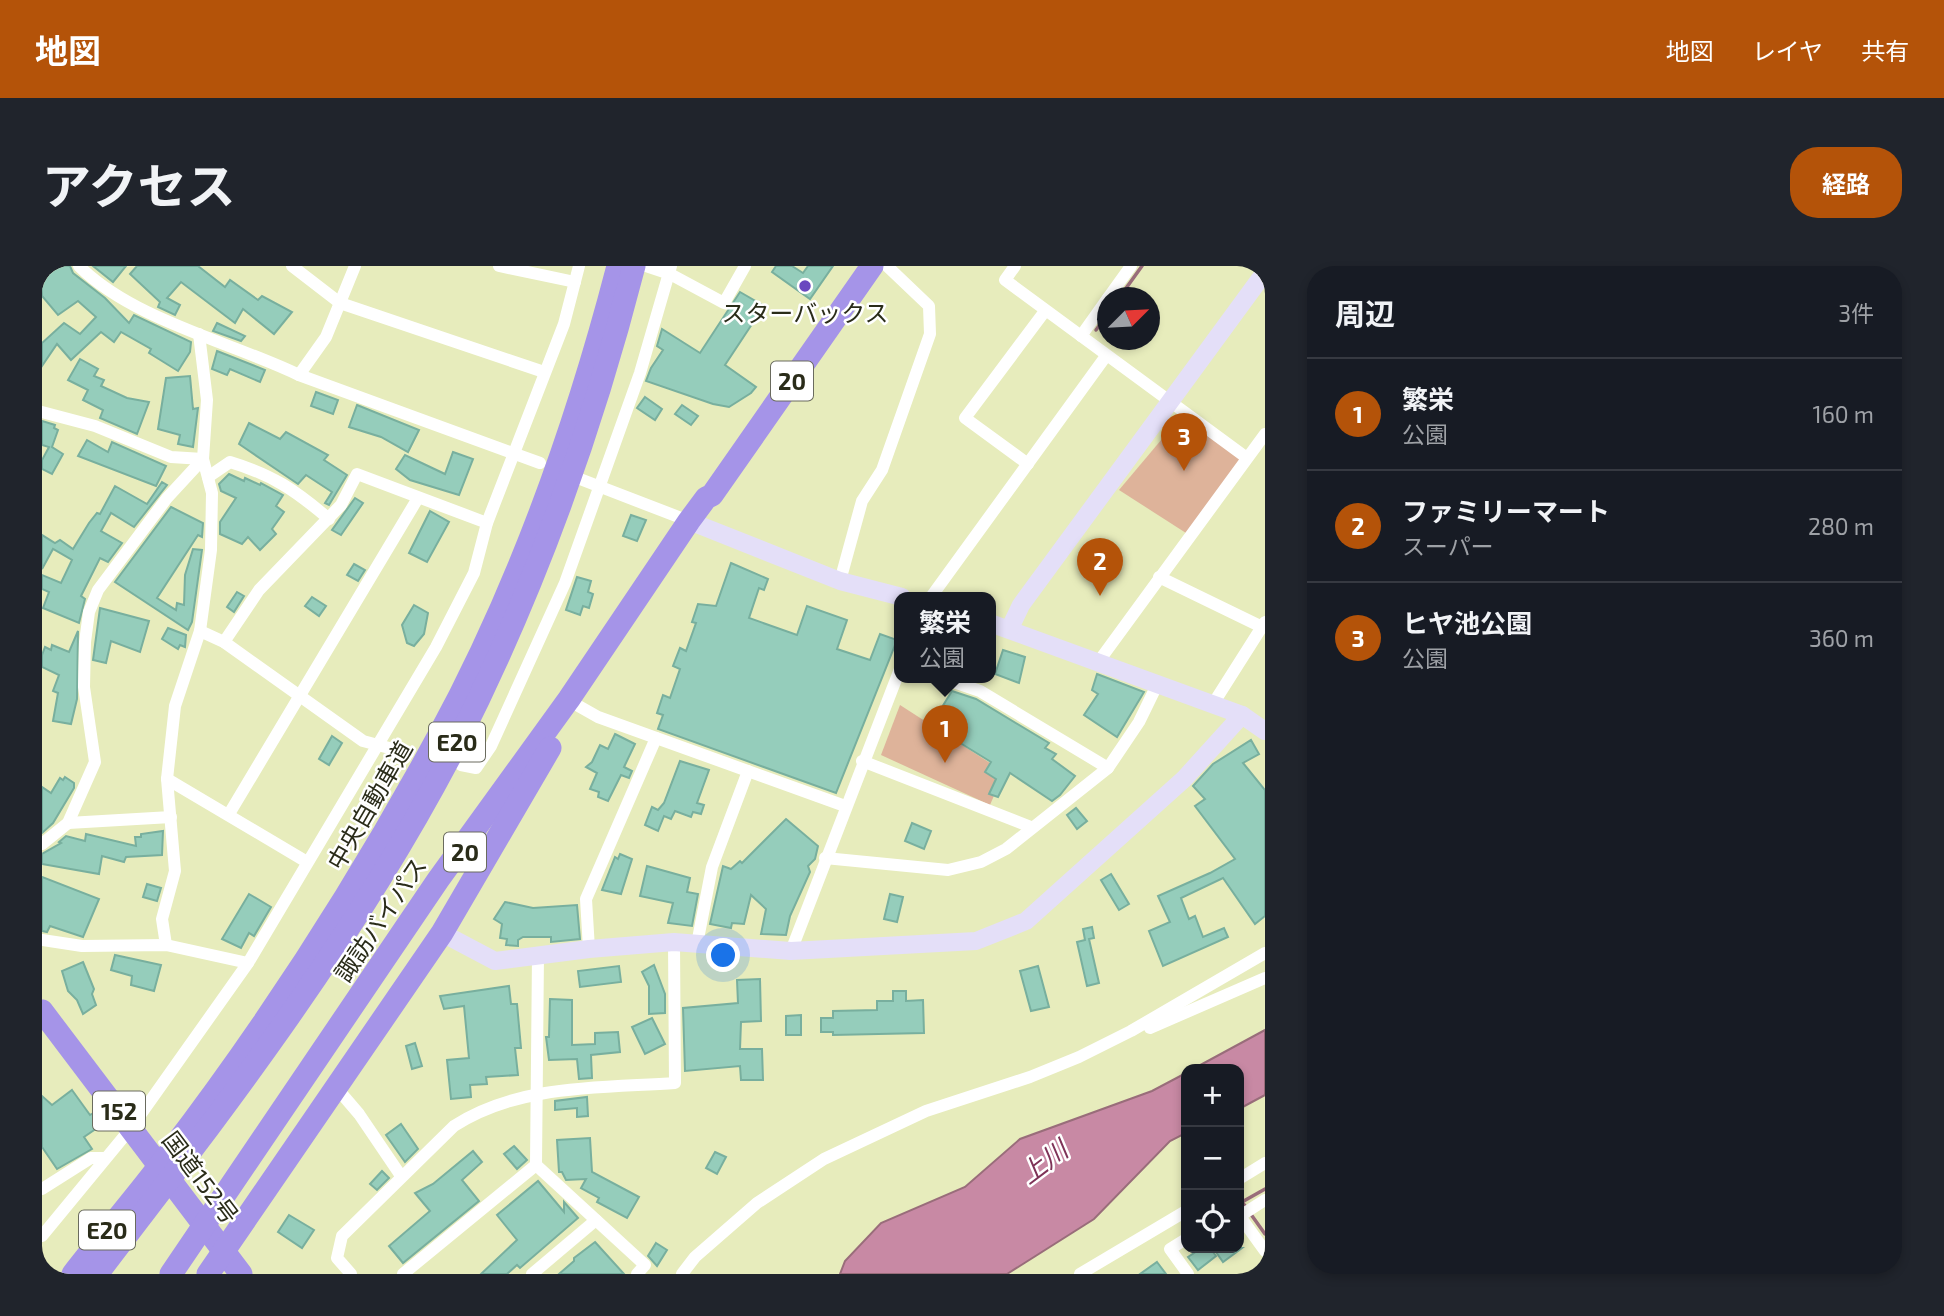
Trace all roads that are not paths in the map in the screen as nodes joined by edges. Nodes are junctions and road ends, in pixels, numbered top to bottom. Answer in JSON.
{"nodes":[{"id":1,"x":79,"y":266,"type":"edge"},
{"id":2,"x":292,"y":266,"type":"edge"},
{"id":3,"x":355,"y":266,"type":"edge"},
{"id":4,"x":499,"y":266,"type":"edge"},
{"id":5,"x":579,"y":266,"type":"edge"},
{"id":6,"x":618,"y":266,"type":"edge"},
{"id":7,"x":634,"y":266,"type":"edge"},
{"id":8,"x":646,"y":266,"type":"edge"},
{"id":9,"x":745,"y":266,"type":"edge"},
{"id":10,"x":872,"y":266,"type":"edge"},
{"id":11,"x":887,"y":266,"type":"edge"},
{"id":12,"x":1015,"y":266,"type":"edge"},
{"id":13,"x":1131,"y":266,"type":"edge"},
{"id":14,"x":671,"y":270,"type":"edge"},
{"id":15,"x":1265,"y":272,"type":"edge"},
{"id":16,"x":575,"y":282,"type":"junction"},
{"id":17,"x":1116,"y":287,"type":"edge"},
{"id":18,"x":340,"y":303,"type":"junction"},
{"id":19,"x":1045,"y":311,"type":"junction"},
{"id":20,"x":1097,"y":313,"type":"edge"},
{"id":21,"x":199,"y":334,"type":"junction"},
{"id":22,"x":1080,"y":336,"type":"junction"},
{"id":23,"x":1106,"y":356,"type":"junction"},
{"id":24,"x":544,"y":372,"type":"junction"},
{"id":25,"x":299,"y":375,"type":"junction"},
{"id":26,"x":1170,"y":401,"type":"junction"},
{"id":27,"x":42,"y":412,"type":"edge"},
{"id":28,"x":1265,"y":434,"type":"edge"},
{"id":29,"x":513,"y":453,"type":"junction"},
{"id":30,"x":1247,"y":458,"type":"junction"},
{"id":31,"x":203,"y":459,"type":"junction"},
{"id":32,"x":540,"y":463,"type":"dead end"},
{"id":33,"x":1028,"y":464,"type":"junction"},
{"id":34,"x":208,"y":477,"type":"junction"},
{"id":35,"x":580,"y":479,"type":"dead end"},
{"id":36,"x":599,"y":487,"type":"junction"},
{"id":37,"x":418,"y":498,"type":"junction"},
{"id":38,"x":329,"y":519,"type":"junction"},
{"id":39,"x":693,"y":522,"type":"junction"},
{"id":40,"x":487,"y":523,"type":"junction"},
{"id":41,"x":1159,"y":577,"type":"junction"},
{"id":42,"x":839,"y":581,"type":"junction"},
{"id":43,"x":935,"y":592,"type":"edge"},
{"id":44,"x":894,"y":595,"type":"edge"},
{"id":45,"x":996,"y":624,"type":"edge"},
{"id":46,"x":1264,"y":625,"type":"edge"},
{"id":47,"x":1010,"y":628,"type":"junction"},
{"id":48,"x":200,"y":631,"type":"junction"},
{"id":49,"x":224,"y":642,"type":"junction"},
{"id":50,"x":1099,"y":661,"type":"junction"},
{"id":51,"x":894,"y":683,"type":"edge"},
{"id":52,"x":957,"y":683,"type":"edge"},
{"id":53,"x":1158,"y":683,"type":"junction"},
{"id":54,"x":300,"y":696,"type":"junction"},
{"id":55,"x":1213,"y":704,"type":"junction"},
{"id":56,"x":571,"y":710,"type":"junction"},
{"id":57,"x":1242,"y":715,"type":"junction"},
{"id":58,"x":1265,"y":731,"type":"edge"},
{"id":59,"x":656,"y":738,"type":"junction"},
{"id":60,"x":538,"y":741,"type":"junction"},
{"id":61,"x":378,"y":747,"type":"junction"},
{"id":62,"x":408,"y":753,"type":"dead end"},
{"id":63,"x":862,"y":761,"type":"junction"},
{"id":64,"x":461,"y":765,"type":"dead end"},
{"id":65,"x":1108,"y":768,"type":"junction"},
{"id":66,"x":748,"y":771,"type":"junction"},
{"id":67,"x":167,"y":779,"type":"junction"},
{"id":68,"x":845,"y":806,"type":"junction"},
{"id":69,"x":229,"y":814,"type":"junction"},
{"id":70,"x":171,"y":817,"type":"junction"},
{"id":71,"x":68,"y":823,"type":"junction"},
{"id":72,"x":1031,"y":827,"type":"junction"},
{"id":73,"x":42,"y":844,"type":"edge"},
{"id":74,"x":825,"y":858,"type":"junction"},
{"id":75,"x":307,"y":862,"type":"junction"},
{"id":76,"x":442,"y":933,"type":"junction"},
{"id":77,"x":42,"y":940,"type":"edge"},
{"id":78,"x":674,"y":942,"type":"junction"},
{"id":79,"x":697,"y":944,"type":"junction"},
{"id":80,"x":166,"y":945,"type":"junction"},
{"id":81,"x":589,"y":948,"type":"junction"},
{"id":82,"x":790,"y":951,"type":"junction"},
{"id":83,"x":1265,"y":953,"type":"edge"},
{"id":84,"x":538,"y":954,"type":"junction"},
{"id":85,"x":248,"y":963,"type":"junction"},
{"id":86,"x":1265,"y":978,"type":"edge"},
{"id":87,"x":42,"y":1011,"type":"edge"},
{"id":88,"x":1079,"y":1057,"type":"junction"},
{"id":89,"x":335,"y":1086,"type":"junction"},
{"id":90,"x":539,"y":1093,"type":"junction"},
{"id":91,"x":131,"y":1128,"type":"junction"},
{"id":92,"x":104,"y":1158,"type":"junction"},
{"id":93,"x":173,"y":1162,"type":"junction"},
{"id":94,"x":1265,"y":1163,"type":"edge"},
{"id":95,"x":536,"y":1165,"type":"junction"},
{"id":96,"x":401,"y":1176,"type":"junction"},
{"id":97,"x":1244,"y":1176,"type":"edge"},
{"id":98,"x":42,"y":1189,"type":"edge"},
{"id":99,"x":147,"y":1197,"type":"junction"},
{"id":100,"x":1265,"y":1200,"type":"edge"},
{"id":101,"x":219,"y":1209,"type":"junction"},
{"id":102,"x":1244,"y":1212,"type":"edge"},
{"id":103,"x":193,"y":1213,"type":"junction"},
{"id":104,"x":1181,"y":1213,"type":"edge"},
{"id":105,"x":596,"y":1220,"type":"junction"},
{"id":106,"x":1244,"y":1222,"type":"edge"},
{"id":107,"x":42,"y":1236,"type":"edge"},
{"id":108,"x":1181,"y":1242,"type":"edge"},
{"id":109,"x":193,"y":1247,"type":"junction"},
{"id":110,"x":1265,"y":1251,"type":"edge"},
{"id":111,"x":225,"y":1253,"type":"junction"},
{"id":112,"x":74,"y":1274,"type":"edge"},
{"id":113,"x":97,"y":1274,"type":"edge"},
{"id":114,"x":154,"y":1274,"type":"edge"},
{"id":115,"x":171,"y":1274,"type":"edge"},
{"id":116,"x":179,"y":1274,"type":"edge"},
{"id":117,"x":208,"y":1274,"type":"edge"},
{"id":118,"x":241,"y":1274,"type":"edge"},
{"id":119,"x":351,"y":1274,"type":"edge"},
{"id":120,"x":403,"y":1274,"type":"edge"},
{"id":121,"x":533,"y":1274,"type":"edge"},
{"id":122,"x":637,"y":1274,"type":"edge"},
{"id":123,"x":681,"y":1274,"type":"edge"},
{"id":124,"x":1080,"y":1274,"type":"edge"},
{"id":125,"x":1188,"y":1274,"type":"edge"}],
"edges":[{"from":1,"to":21,"type":"street"},
{"from":2,"to":18,"type":"street"},
{"from":3,"to":18,"type":"street"},
{"from":4,"to":16,"type":"street"},
{"from":5,"to":16,"type":"street"},
{"from":6,"to":93,"type":"highway","name":"中央自動車道","number":"E20"},
{"from":7,"to":93,"type":"highway","name":"中央自動車道","number":"E20"},
{"from":8,"to":14,"type":"street"},
{"from":9,"to":14,"type":"street"},
{"from":10,"to":39,"type":"highway","name":"諏訪バイパス","number":"20"},
{"from":11,"to":42,"type":"street"},
{"from":12,"to":19,"type":"street"},
{"from":13,"to":17,"type":"street"},
{"from":14,"to":36,"type":"street"},
{"from":15,"to":26,"type":"street"},
{"from":16,"to":24,"type":"street"},
{"from":18,"to":24,"type":"street"},
{"from":18,"to":25,"type":"street"},
{"from":19,"to":22,"type":"street"},
{"from":19,"to":33,"type":"street"},
{"from":20,"to":22,"type":"street"},
{"from":21,"to":25,"type":"street"},
{"from":21,"to":31,"type":"street"},
{"from":22,"to":23,"type":"street"},
{"from":23,"to":26,"type":"street"},
{"from":23,"to":33,"type":"street"},
{"from":24,"to":29,"type":"street"},
{"from":25,"to":29,"type":"street"},
{"from":26,"to":30,"type":"street"},
{"from":26,"to":47,"type":"street"},
{"from":27,"to":31,"type":"street"},
{"from":28,"to":30,"type":"street"},
{"from":29,"to":32,"type":"street"},
{"from":29,"to":40,"type":"street"},
{"from":30,"to":41,"type":"street"},
{"from":31,"to":34,"type":"street"},
{"from":31,"to":71,"type":"street"},
{"from":33,"to":43,"type":"street"},
{"from":34,"to":38,"type":"street"},
{"from":34,"to":48,"type":"street"},
{"from":35,"to":36,"type":"street"},
{"from":36,"to":39,"type":"street"},
{"from":36,"to":64,"type":"street"},
{"from":37,"to":38,"type":"street"},
{"from":37,"to":40,"type":"street"},
{"from":37,"to":54,"type":"street"},
{"from":38,"to":49,"type":"street"},
{"from":39,"to":42,"type":"street"},
{"from":39,"to":56,"type":"highway","name":"諏訪バイパス","number":"20"},
{"from":39,"to":60,"type":"highway","name":"諏訪バイパス","number":"20"},
{"from":40,"to":61,"type":"street"},
{"from":41,"to":46,"type":"street"},
{"from":41,"to":50,"type":"street"},
{"from":42,"to":44,"type":"street"},
{"from":45,"to":47,"type":"street"},
{"from":46,"to":55,"type":"street"},
{"from":47,"to":50,"type":"street"},
{"from":48,"to":49,"type":"street"},
{"from":48,"to":67,"type":"street"},
{"from":49,"to":54,"type":"street"},
{"from":50,"to":53,"type":"street"},
{"from":51,"to":63,"type":"street"},
{"from":52,"to":65,"type":"street"},
{"from":53,"to":55,"type":"street"},
{"from":53,"to":65,"type":"street"},
{"from":54,"to":61,"type":"street"},
{"from":54,"to":69,"type":"street"},
{"from":55,"to":57,"type":"street"},
{"from":56,"to":59,"type":"street"},
{"from":56,"to":76,"type":"highway","number":"20"},
{"from":56,"to":101,"type":"highway","name":"諏訪バイパス","number":"20"},
{"from":57,"to":58,"type":"street"},
{"from":57,"to":82,"type":"street"},
{"from":59,"to":66,"type":"street"},
{"from":59,"to":81,"type":"street"},
{"from":60,"to":101,"type":"highway","name":"諏訪バイパス","number":"20"},
{"from":60,"to":103,"type":"highway","number":"20"},
{"from":61,"to":62,"type":"street"},
{"from":61,"to":75,"type":"street"},
{"from":63,"to":68,"type":"street"},
{"from":63,"to":72,"type":"street"},
{"from":65,"to":72,"type":"street"},
{"from":66,"to":68,"type":"street"},
{"from":66,"to":79,"type":"street"},
{"from":67,"to":69,"type":"street"},
{"from":67,"to":70,"type":"street"},
{"from":68,"to":74,"type":"street"},
{"from":69,"to":75,"type":"street"},
{"from":70,"to":71,"type":"street"},
{"from":70,"to":80,"type":"street"},
{"from":71,"to":73,"type":"street"},
{"from":72,"to":74,"type":"street"},
{"from":74,"to":82,"type":"street"},
{"from":75,"to":85,"type":"street"},
{"from":76,"to":84,"type":"street"},
{"from":76,"to":89,"type":"highway","number":"20"},
{"from":77,"to":80,"type":"street"},
{"from":78,"to":79,"type":"street"},
{"from":78,"to":81,"type":"street"},
{"from":78,"to":90,"type":"street"},
{"from":79,"to":82,"type":"street"},
{"from":80,"to":85,"type":"street"},
{"from":81,"to":84,"type":"street"},
{"from":83,"to":88,"type":"street"},
{"from":84,"to":90,"type":"street"},
{"from":85,"to":91,"type":"street"},
{"from":86,"to":88,"type":"street"},
{"from":87,"to":91,"type":"highway","name":"国道152号","number":"152"},
{"from":88,"to":123,"type":"street"},
{"from":89,"to":96,"type":"street"},
{"from":89,"to":111,"type":"highway","number":"20"},
{"from":90,"to":95,"type":"street"},
{"from":90,"to":96,"type":"street"},
{"from":91,"to":92,"type":"street"},
{"from":91,"to":103,"type":"highway","name":"国道152号","number":"152"},
{"from":92,"to":98,"type":"street"},
{"from":92,"to":107,"type":"street"},
{"from":93,"to":99,"type":"highway","name":"中央自動車道","number":"E20"},
{"from":94,"to":97,"type":"street"},
{"from":95,"to":105,"type":"street"},
{"from":95,"to":120,"type":"street"},
{"from":96,"to":119,"type":"street"},
{"from":99,"to":112,"type":"highway","name":"中央自動車道","number":"E20"},
{"from":99,"to":113,"type":"highway","name":"中央自動車道","number":"E20"},
{"from":100,"to":102,"type":"street"},
{"from":101,"to":109,"type":"highway","name":"諏訪バイパス","number":"20"},
{"from":103,"to":111,"type":"highway","name":"国道152号","number":"152"},
{"from":103,"to":114,"type":"highway","number":"20"},
{"from":104,"to":124,"type":"street"},
{"from":105,"to":121,"type":"street"},
{"from":105,"to":122,"type":"street"},
{"from":106,"to":110,"type":"street"},
{"from":108,"to":125,"type":"street"},
{"from":109,"to":115,"type":"highway","name":"諏訪バイパス","number":"20"},
{"from":109,"to":116,"type":"highway","name":"諏訪バイパス","number":"20"},
{"from":111,"to":117,"type":"highway","number":"20"},
{"from":111,"to":118,"type":"highway","name":"国道152号","number":"152"}]}
